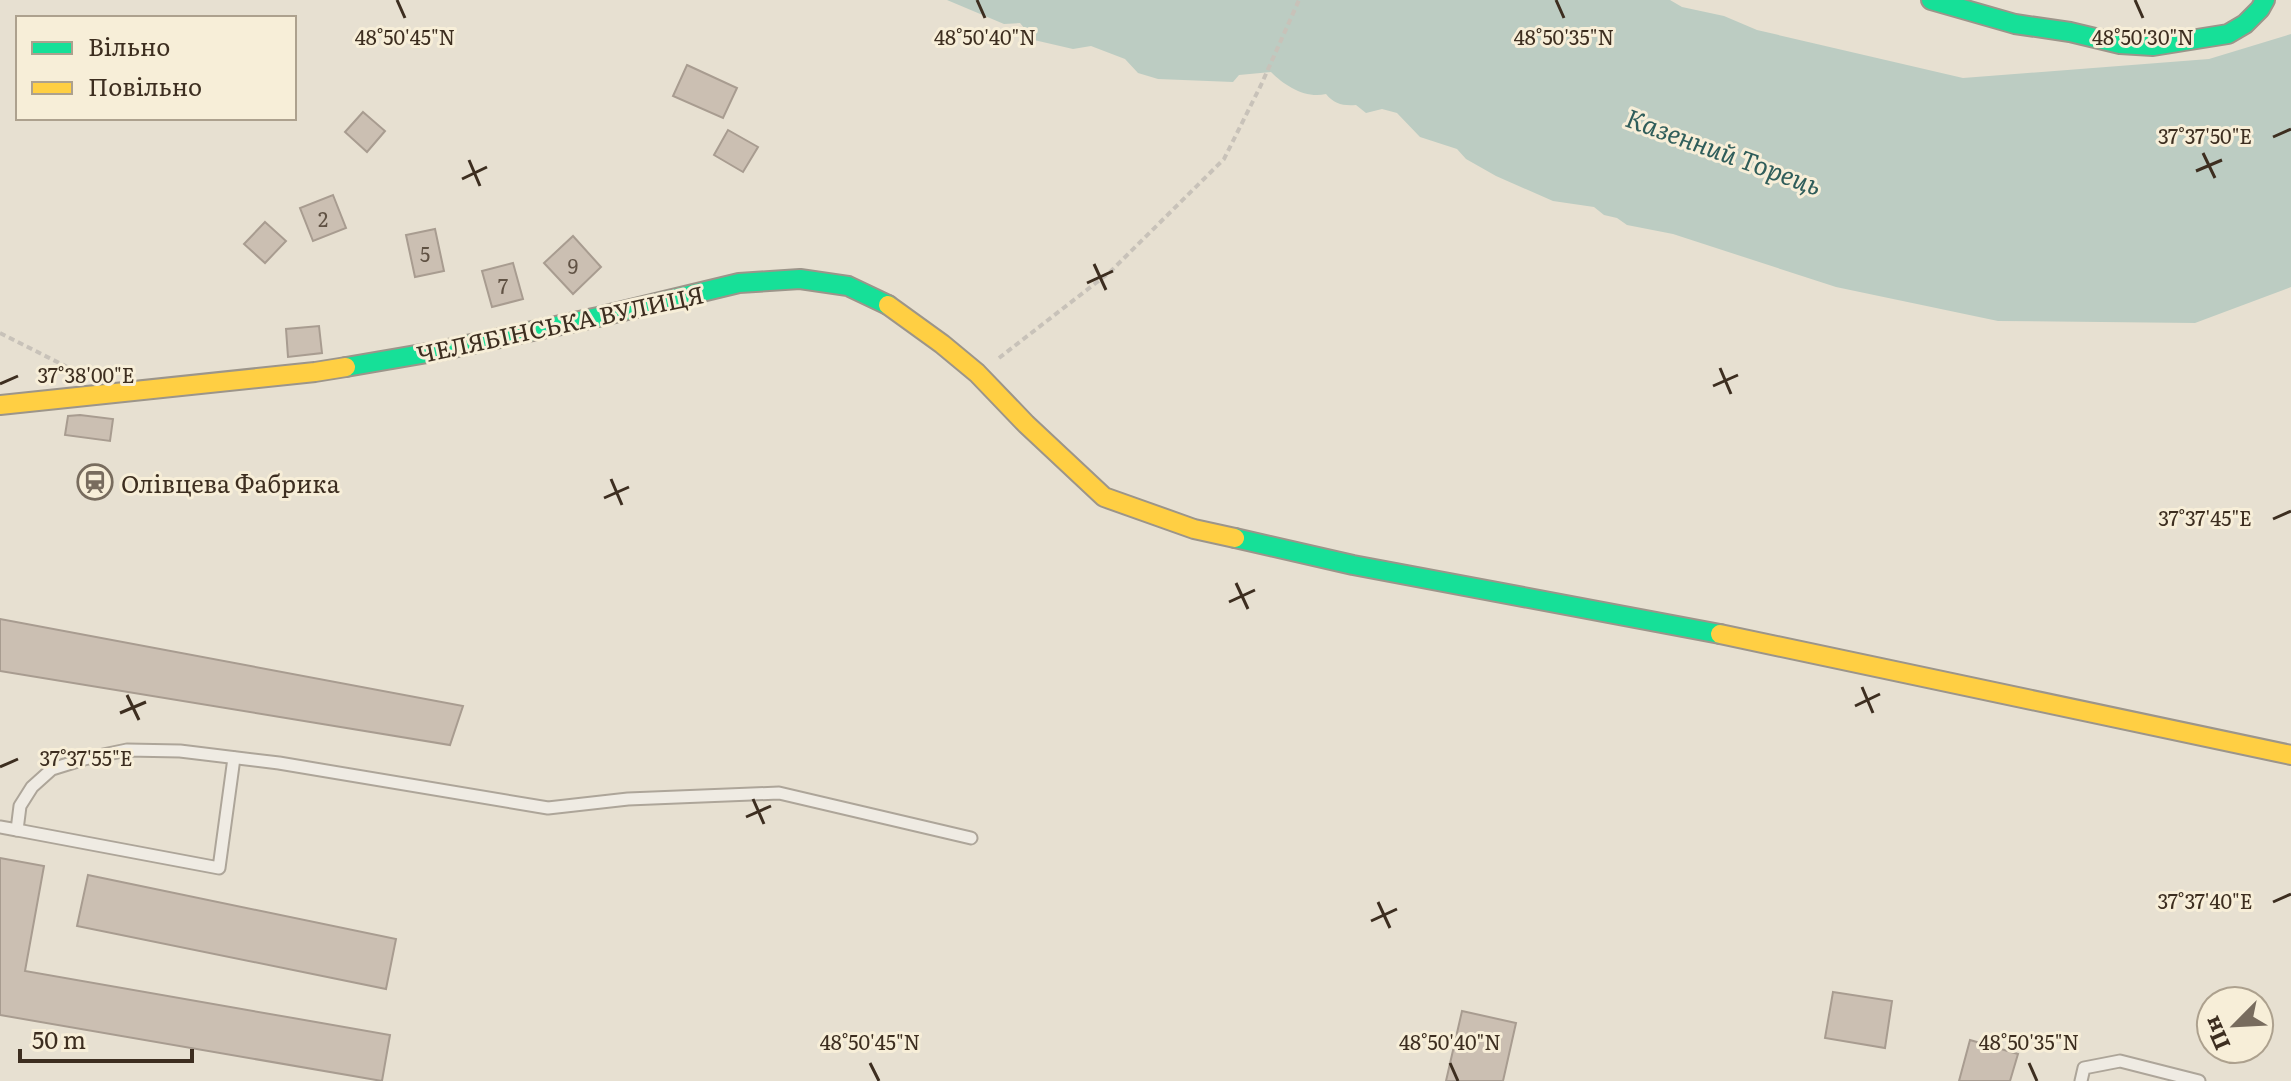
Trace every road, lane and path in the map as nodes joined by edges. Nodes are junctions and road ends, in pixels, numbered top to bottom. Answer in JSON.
{"nodes":[{"id":1,"x":1299,"y":0,"type":"edge"},
{"id":2,"x":1931,"y":0,"type":"edge"},
{"id":3,"x":2265,"y":0,"type":"edge"},
{"id":4,"x":0,"y":333,"type":"edge"},
{"id":5,"x":77,"y":372,"type":"dead end"},
{"id":6,"x":977,"y":373,"type":"junction"},
{"id":7,"x":0,"y":405,"type":"edge"},
{"id":8,"x":2291,"y":755,"type":"edge"},
{"id":9,"x":234,"y":758,"type":"junction"},
{"id":10,"x":0,"y":827,"type":"edge"},
{"id":11,"x":17,"y":830,"type":"junction"},
{"id":12,"x":971,"y":838,"type":"dead end"},
{"id":13,"x":2081,"y":1081,"type":"edge"},
{"id":14,"x":2199,"y":1081,"type":"edge"}],
"edges":[{"from":1,"to":6,"type":"path"},
{"from":2,"to":3,"type":"street"},
{"from":4,"to":5,"type":"path"},
{"from":6,"to":7,"type":"street","name":"ЧЕЛЯБІНСЬКА ВУЛИЦЯ"},
{"from":6,"to":8,"type":"street","name":"ЧЕЛЯБІНСЬКА ВУЛИЦЯ"},
{"from":9,"to":11,"type":"lane"},
{"from":9,"to":11,"type":"lane"},
{"from":9,"to":12,"type":"lane"},
{"from":10,"to":11,"type":"lane"},
{"from":13,"to":14,"type":"lane"}]}
